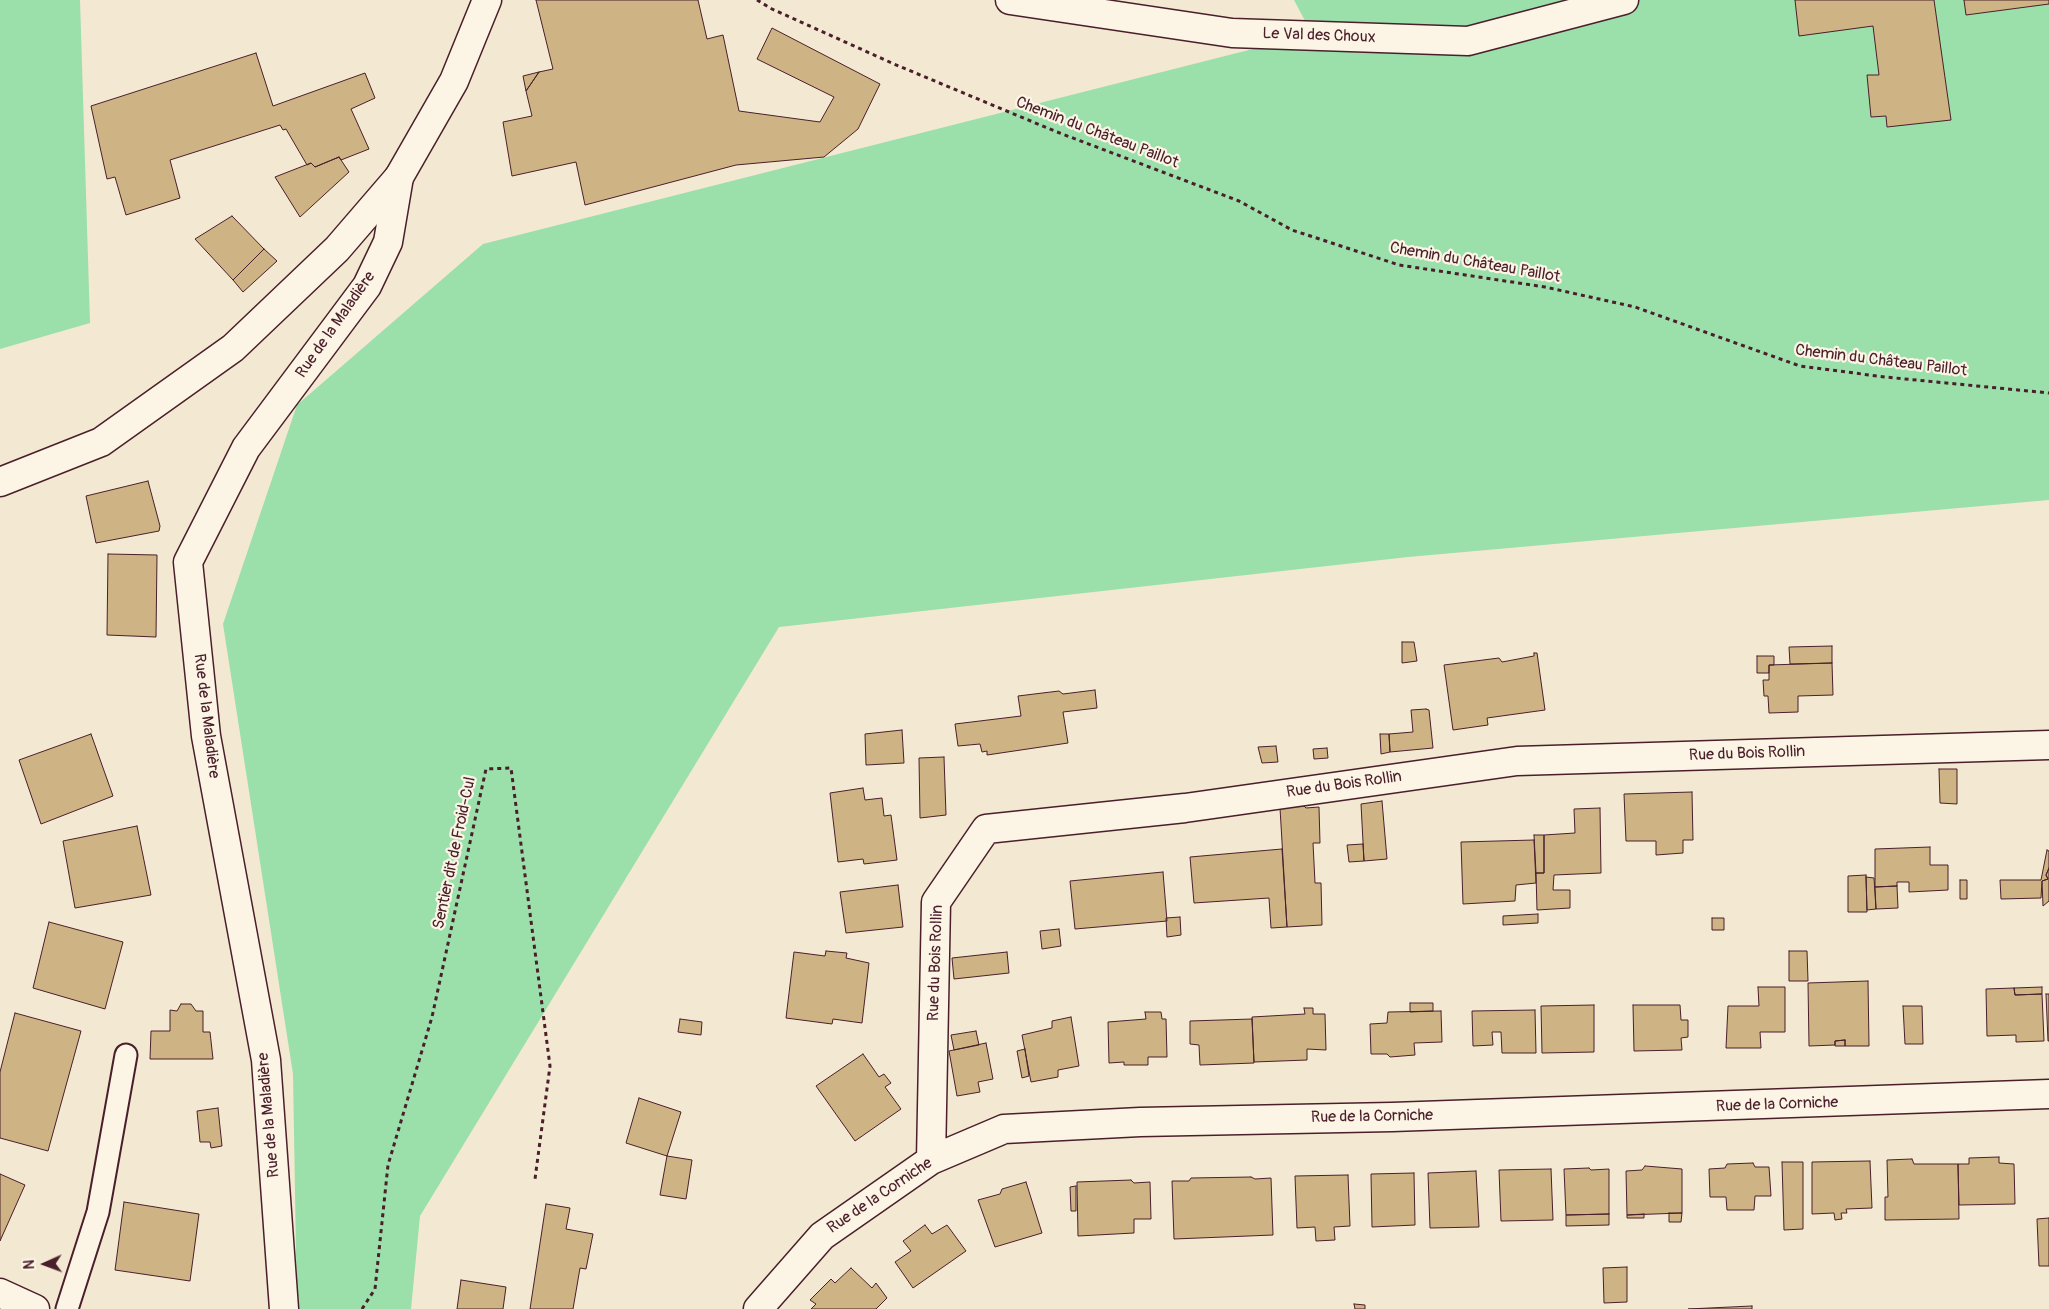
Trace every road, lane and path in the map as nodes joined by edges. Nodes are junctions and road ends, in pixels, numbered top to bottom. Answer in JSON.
{"nodes":[{"id":1,"x":487,"y":0,"type":"edge"},
{"id":2,"x":757,"y":0,"type":"edge"},
{"id":3,"x":1010,"y":0,"type":"edge"},
{"id":4,"x":1624,"y":0,"type":"edge"},
{"id":5,"x":399,"y":177,"type":"junction"},
{"id":6,"x":2049,"y":393,"type":"edge"},
{"id":7,"x":0,"y":482,"type":"edge"},
{"id":8,"x":2049,"y":745,"type":"edge"},
{"id":9,"x":126,"y":1056,"type":"dead end"},
{"id":10,"x":2049,"y":1094,"type":"edge"},
{"id":11,"x":931,"y":1160,"type":"junction"},
{"id":12,"x":534,"y":1180,"type":"dead end"},
{"id":13,"x":67,"y":1309,"type":"edge"},
{"id":14,"x":284,"y":1309,"type":"edge"},
{"id":15,"x":362,"y":1309,"type":"edge"},
{"id":16,"x":758,"y":1309,"type":"edge"}],
"edges":[{"from":1,"to":5,"type":"street"},
{"from":2,"to":6,"type":"path","name":"Chemin du Château Paillot"},
{"from":3,"to":4,"type":"street","name":"Le Val des Choux"},
{"from":5,"to":7,"type":"street"},
{"from":5,"to":14,"type":"street","name":"Rue de la Maladière"},
{"from":8,"to":11,"type":"street","name":"Rue du Bois Rollin"},
{"from":9,"to":13,"type":"lane"},
{"from":10,"to":11,"type":"street","name":"Rue de la Corniche"},
{"from":11,"to":16,"type":"street","name":"Rue de la Corniche"},
{"from":12,"to":15,"type":"path","name":"Sentier dit de Froid-Cul"}]}
